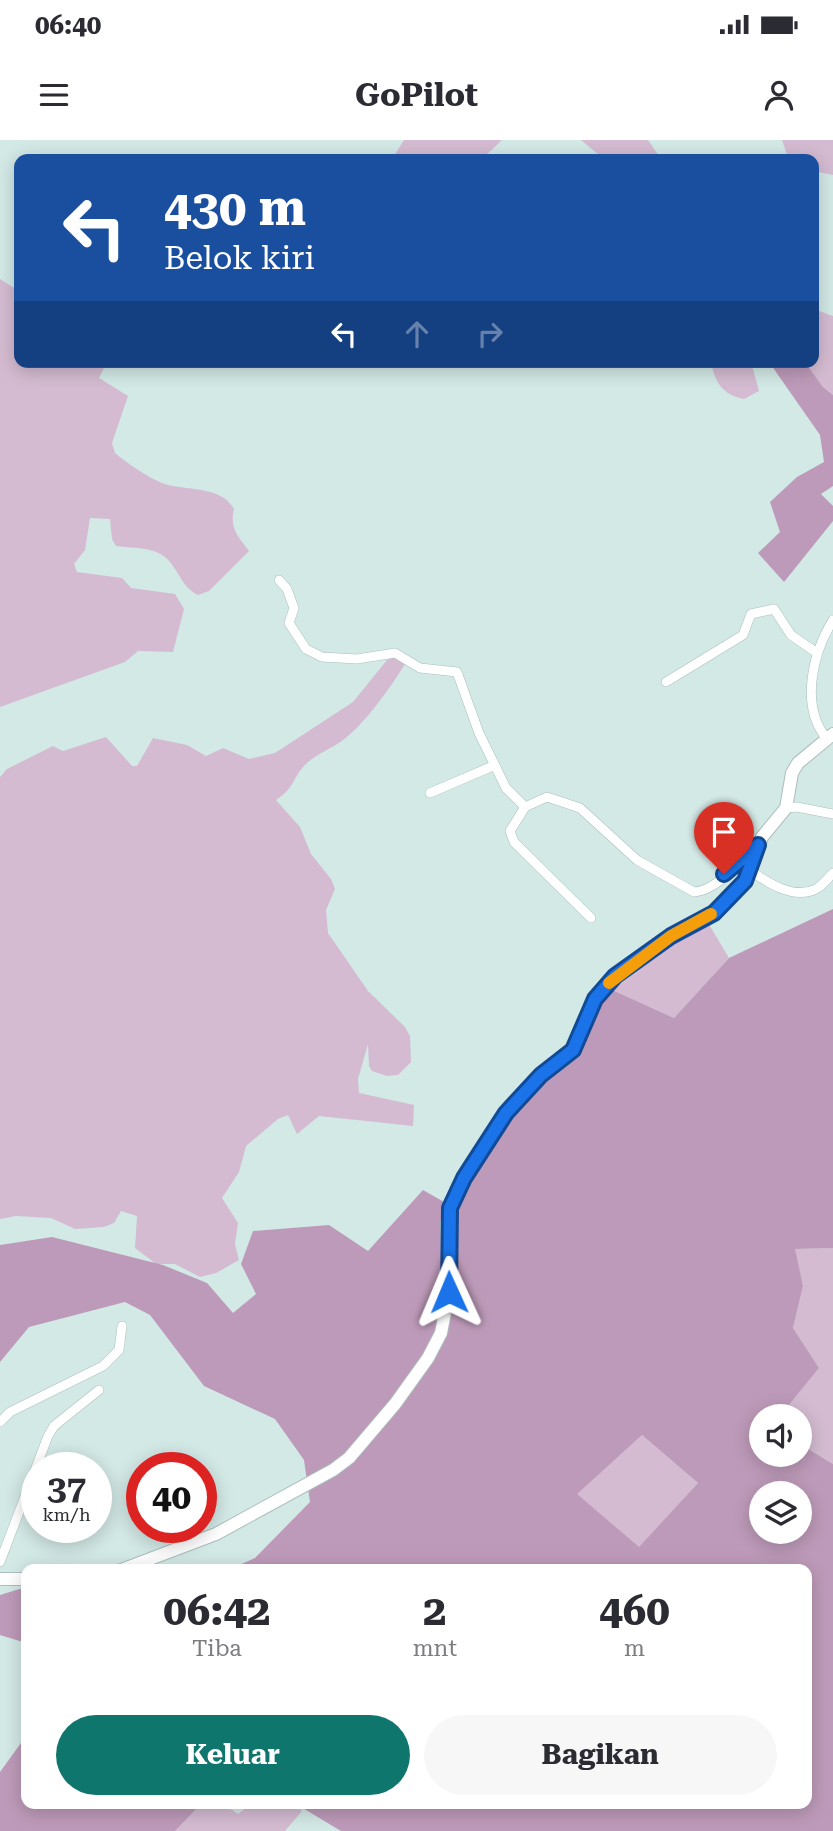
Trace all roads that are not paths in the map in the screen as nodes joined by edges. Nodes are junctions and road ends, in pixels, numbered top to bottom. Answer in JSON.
{"nodes":[{"id":1,"x":279,"y":580,"type":"dead end"},
{"id":2,"x":833,"y":620,"type":"edge"},
{"id":3,"x":817,"y":653,"type":"junction"},
{"id":4,"x":666,"y":682,"type":"dead end"},
{"id":5,"x":830,"y":737,"type":"edge"},
{"id":6,"x":495,"y":765,"type":"junction"},
{"id":7,"x":430,"y":793,"type":"dead end"},
{"id":8,"x":525,"y":807,"type":"junction"},
{"id":9,"x":786,"y":808,"type":"junction"},
{"id":10,"x":833,"y":814,"type":"edge"},
{"id":11,"x":758,"y":845,"type":"junction"},
{"id":12,"x":751,"y":871,"type":"junction"},
{"id":13,"x":833,"y":873,"type":"edge"},
{"id":14,"x":591,"y":918,"type":"dead end"},
{"id":15,"x":122,"y":1326,"type":"dead end"},
{"id":16,"x":99,"y":1390,"type":"dead end"},
{"id":17,"x":0,"y":1422,"type":"edge"},
{"id":18,"x":0,"y":1562,"type":"edge"},
{"id":19,"x":137,"y":1564,"type":"edge"},
{"id":20,"x":0,"y":1578,"type":"edge"},
{"id":21,"x":21,"y":1579,"type":"edge"}],
"edges":[{"from":1,"to":6,"type":"street"},
{"from":2,"to":3,"type":"street"},
{"from":3,"to":4,"type":"street"},
{"from":3,"to":5,"type":"street"},
{"from":5,"to":9,"type":"street"},
{"from":6,"to":7,"type":"street"},
{"from":6,"to":8,"type":"street"},
{"from":8,"to":11,"type":"street"},
{"from":8,"to":14,"type":"street"},
{"from":9,"to":10,"type":"street"},
{"from":9,"to":11,"type":"street"},
{"from":11,"to":12,"type":"street"},
{"from":12,"to":13,"type":"street"},
{"from":12,"to":19,"type":"street"},
{"from":15,"to":17,"type":"street"},
{"from":16,"to":18,"type":"street"},
{"from":20,"to":21,"type":"street"}]}
